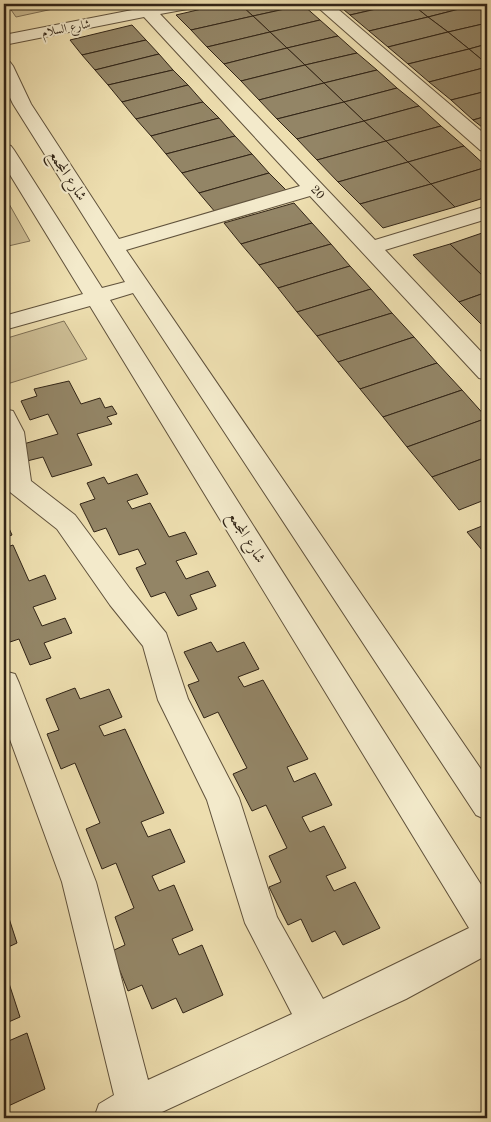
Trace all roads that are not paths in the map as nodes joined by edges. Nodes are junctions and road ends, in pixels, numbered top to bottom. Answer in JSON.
{"nodes":[{"id":1,"x":187,"y":4,"type":"edge"},
{"id":2,"x":322,"y":4,"type":"edge"},
{"id":3,"x":148,"y":12,"type":"junction"},
{"id":4,"x":24,"y":20,"type":"dead end"},
{"id":5,"x":6,"y":31,"type":"edge"},
{"id":6,"x":4,"y":66,"type":"edge"},
{"id":7,"x":487,"y":146,"type":"edge"},
{"id":8,"x":4,"y":150,"type":"edge"},
{"id":9,"x":314,"y":188,"type":"junction"},
{"id":10,"x":487,"y":212,"type":"edge"},
{"id":11,"x":113,"y":247,"type":"junction"},
{"id":12,"x":370,"y":248,"type":"junction"},
{"id":13,"x":138,"y":285,"type":"junction"},
{"id":14,"x":95,"y":296,"type":"junction"},
{"id":15,"x":4,"y":323,"type":"edge"},
{"id":16,"x":487,"y":372,"type":"edge"},
{"id":17,"x":4,"y":417,"type":"edge"},
{"id":18,"x":6,"y":696,"type":"edge"},
{"id":19,"x":487,"y":806,"type":"edge"},
{"id":20,"x":487,"y":925,"type":"edge"},
{"id":21,"x":487,"y":937,"type":"edge"},
{"id":22,"x":316,"y":1022,"type":"junction"},
{"id":23,"x":119,"y":1114,"type":"edge"}],
"edges":[{"from":1,"to":3,"type":"street","name":"شارع السلام"},
{"from":2,"to":7,"type":"street"},
{"from":3,"to":5,"type":"street","name":"شارع السلام"},
{"from":3,"to":9,"type":"street","name":"20"},
{"from":4,"to":5,"type":"street","name":"شارع السلام"},
{"from":6,"to":11,"type":"street","name":"شارع المجمع"},
{"from":8,"to":14,"type":"street","name":"شارع المجمع"},
{"from":9,"to":11,"type":"street"},
{"from":9,"to":12,"type":"street","name":"20"},
{"from":10,"to":12,"type":"street"},
{"from":11,"to":13,"type":"street","name":"شارع المجمع"},
{"from":12,"to":16,"type":"street","name":"20"},
{"from":13,"to":14,"type":"street"},
{"from":13,"to":19,"type":"street","name":"شارع المجمع"},
{"from":14,"to":15,"type":"street"},
{"from":14,"to":20,"type":"street","name":"شارع المجمع"},
{"from":17,"to":22,"type":"street"},
{"from":18,"to":23,"type":"street"},
{"from":21,"to":22,"type":"street"},
{"from":22,"to":23,"type":"street"}]}
